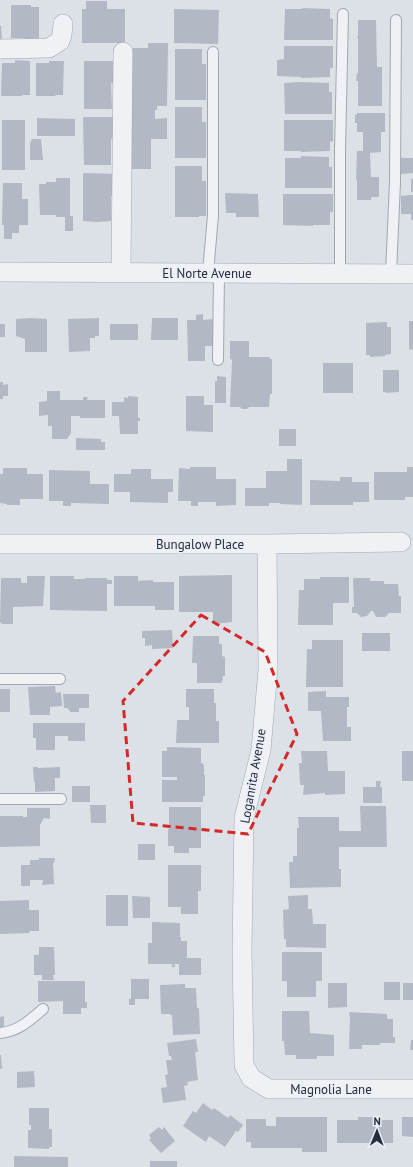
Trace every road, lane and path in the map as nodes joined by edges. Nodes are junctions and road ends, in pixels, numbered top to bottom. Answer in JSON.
{"nodes":[{"id":1,"x":343,"y":14,"type":"dead end"},
{"id":2,"x":396,"y":20,"type":"dead end"},
{"id":3,"x":63,"y":24,"type":"dead end"},
{"id":4,"x":0,"y":49,"type":"edge"},
{"id":5,"x":123,"y":52,"type":"dead end"},
{"id":6,"x":213,"y":52,"type":"dead end"},
{"id":7,"x":0,"y":272,"type":"edge"},
{"id":8,"x":121,"y":272,"type":"junction"},
{"id":9,"x":213,"y":273,"type":"junction"},
{"id":10,"x":340,"y":274,"type":"junction"},
{"id":11,"x":391,"y":274,"type":"junction"},
{"id":12,"x":413,"y":274,"type":"edge"},
{"id":13,"x":218,"y":360,"type":"dead end"},
{"id":14,"x":401,"y":542,"type":"dead end"},
{"id":15,"x":0,"y":544,"type":"edge"},
{"id":16,"x":267,"y":544,"type":"junction"},
{"id":17,"x":0,"y":679,"type":"edge"},
{"id":18,"x":60,"y":679,"type":"dead end"},
{"id":19,"x":61,"y":798,"type":"dead end"},
{"id":20,"x":0,"y":799,"type":"edge"},
{"id":21,"x":43,"y":1009,"type":"dead end"},
{"id":22,"x":0,"y":1033,"type":"edge"},
{"id":23,"x":251,"y":1078,"type":"joint"},
{"id":24,"x":413,"y":1089,"type":"edge"}],
"edges":[{"from":1,"to":10,"type":"lane"},
{"from":2,"to":11,"type":"lane"},
{"from":3,"to":4,"type":"street"},
{"from":5,"to":8,"type":"street"},
{"from":6,"to":9,"type":"lane"},
{"from":7,"to":8,"type":"street","name":"El Norte Avenue"},
{"from":8,"to":9,"type":"street","name":"El Norte Avenue"},
{"from":9,"to":10,"type":"street","name":"El Norte Avenue"},
{"from":9,"to":13,"type":"lane"},
{"from":10,"to":11,"type":"street","name":"El Norte Avenue"},
{"from":11,"to":12,"type":"street","name":"El Norte Avenue"},
{"from":14,"to":16,"type":"street","name":"Bungalow Place"},
{"from":15,"to":16,"type":"street","name":"Bungalow Place"},
{"from":16,"to":23,"type":"street","name":"Loganrita Avenue"},
{"from":17,"to":18,"type":"lane"},
{"from":19,"to":20,"type":"lane"},
{"from":21,"to":22,"type":"lane"},
{"from":23,"to":24,"type":"street","name":"Magnolia Lane"}]}
